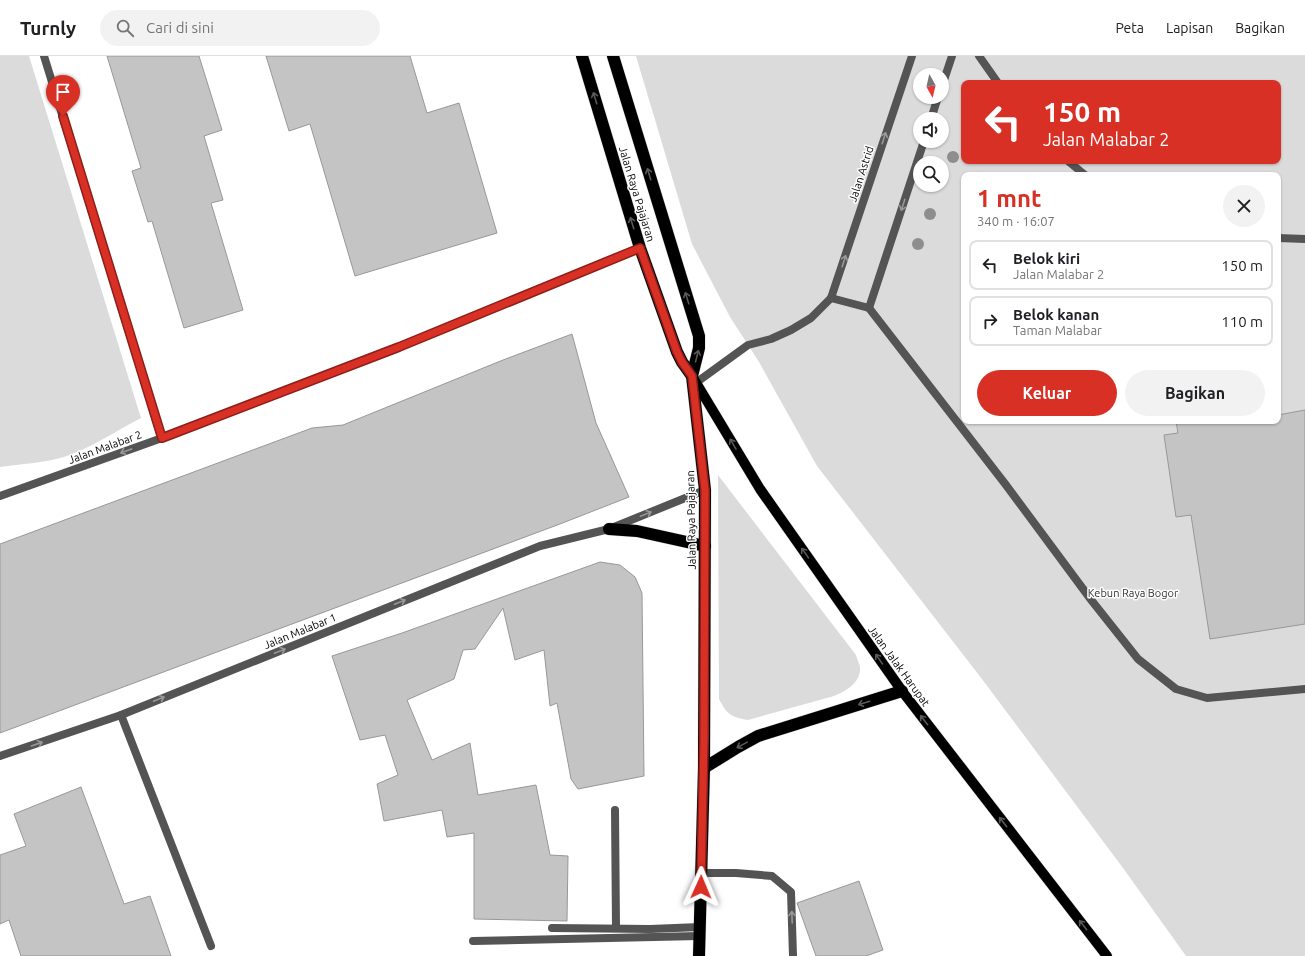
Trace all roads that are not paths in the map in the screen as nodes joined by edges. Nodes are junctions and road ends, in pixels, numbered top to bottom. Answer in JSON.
{"nodes":[{"id":1,"x":44,"y":56,"type":"edge"},
{"id":2,"x":582,"y":56,"type":"edge"},
{"id":3,"x":613,"y":56,"type":"edge"},
{"id":4,"x":912,"y":56,"type":"edge"},
{"id":5,"x":952,"y":56,"type":"edge"},
{"id":6,"x":979,"y":56,"type":"edge"},
{"id":7,"x":948,"y":68,"type":"edge"},
{"id":8,"x":996,"y":80,"type":"edge"},
{"id":9,"x":922,"y":148,"type":"edge"},
{"id":10,"x":1072,"y":164,"type":"edge"},
{"id":11,"x":1081,"y":172,"type":"edge"},
{"id":12,"x":1281,"y":238,"type":"edge"},
{"id":13,"x":1305,"y":239,"type":"edge"},
{"id":14,"x":640,"y":248,"type":"junction"},
{"id":15,"x":831,"y":298,"type":"junction"},
{"id":16,"x":869,"y":308,"type":"junction"},
{"id":17,"x":695,"y":379,"type":"junction"},
{"id":18,"x":162,"y":438,"type":"junction"},
{"id":19,"x":705,"y":490,"type":"junction"},
{"id":20,"x":0,"y":496,"type":"edge"},
{"id":21,"x":610,"y":529,"type":"junction"},
{"id":22,"x":705,"y":546,"type":"junction"},
{"id":23,"x":1305,"y":688,"type":"edge"},
{"id":24,"x":902,"y":691,"type":"junction"},
{"id":25,"x":121,"y":715,"type":"junction"},
{"id":26,"x":0,"y":756,"type":"edge"},
{"id":27,"x":704,"y":768,"type":"junction"},
{"id":28,"x":614,"y":810,"type":"dead end"},
{"id":29,"x":701,"y":873,"type":"junction"},
{"id":30,"x":552,"y":928,"type":"dead end"},
{"id":31,"x":616,"y":928,"type":"junction"},
{"id":32,"x":700,"y":931,"type":"junction"},
{"id":33,"x":473,"y":940,"type":"dead end"},
{"id":34,"x":211,"y":946,"type":"dead end"},
{"id":35,"x":699,"y":956,"type":"edge"},
{"id":36,"x":794,"y":956,"type":"edge"},
{"id":37,"x":1107,"y":956,"type":"edge"}],
"edges":[{"from":1,"to":18,"type":"street"},
{"from":14,"to":2,"type":"highway","name":"Jalan Raya Pajajaran","one_way":true},
{"from":17,"to":3,"type":"highway","one_way":true},
{"from":15,"to":4,"type":"street","name":"Jalan Astrid","one_way":true},
{"from":5,"to":7,"type":"street"},
{"from":6,"to":8,"type":"street"},
{"from":9,"to":16,"type":"street","one_way":true},
{"from":10,"to":11,"type":"street"},
{"from":12,"to":13,"type":"street"},
{"from":14,"to":17,"type":"highway","name":"Jalan Raya Pajajaran"},
{"from":14,"to":18,"type":"street","name":"Jalan Malabar 2"},
{"from":15,"to":16,"type":"street"},
{"from":15,"to":17,"type":"street"},
{"from":16,"to":23,"type":"street"},
{"from":17,"to":19,"type":"highway","name":"Jalan Raya Pajajaran"},
{"from":24,"to":17,"type":"main road","name":"Jalan Jalak Harupat","one_way":true},
{"from":18,"to":20,"type":"street","name":"Jalan Malabar 2","one_way":true},
{"from":21,"to":19,"type":"street","name":"Jalan Malabar 1","one_way":true},
{"from":19,"to":22,"type":"highway","name":"Jalan Raya Pajajaran"},
{"from":21,"to":22,"type":"highway"},
{"from":25,"to":21,"type":"street","name":"Jalan Malabar 1","one_way":true},
{"from":22,"to":27,"type":"highway","name":"Jalan Raya Pajajaran"},
{"from":24,"to":27,"type":"highway","one_way":true},
{"from":37,"to":24,"type":"main road","name":"Jalan Jalak Harupat","one_way":true},
{"from":26,"to":25,"type":"street","name":"Jalan Malabar 1","one_way":true},
{"from":25,"to":34,"type":"street"},
{"from":27,"to":29,"type":"highway","name":"Jalan Raya Pajajaran"},
{"from":28,"to":31,"type":"street"},
{"from":29,"to":32,"type":"highway","name":"Jalan Raya Pajajaran"},
{"from":36,"to":29,"type":"street","one_way":true},
{"from":30,"to":31,"type":"street"},
{"from":31,"to":32,"type":"street"},
{"from":32,"to":33,"type":"street"},
{"from":32,"to":35,"type":"highway","name":"Jalan Raya Pajajaran"}]}
